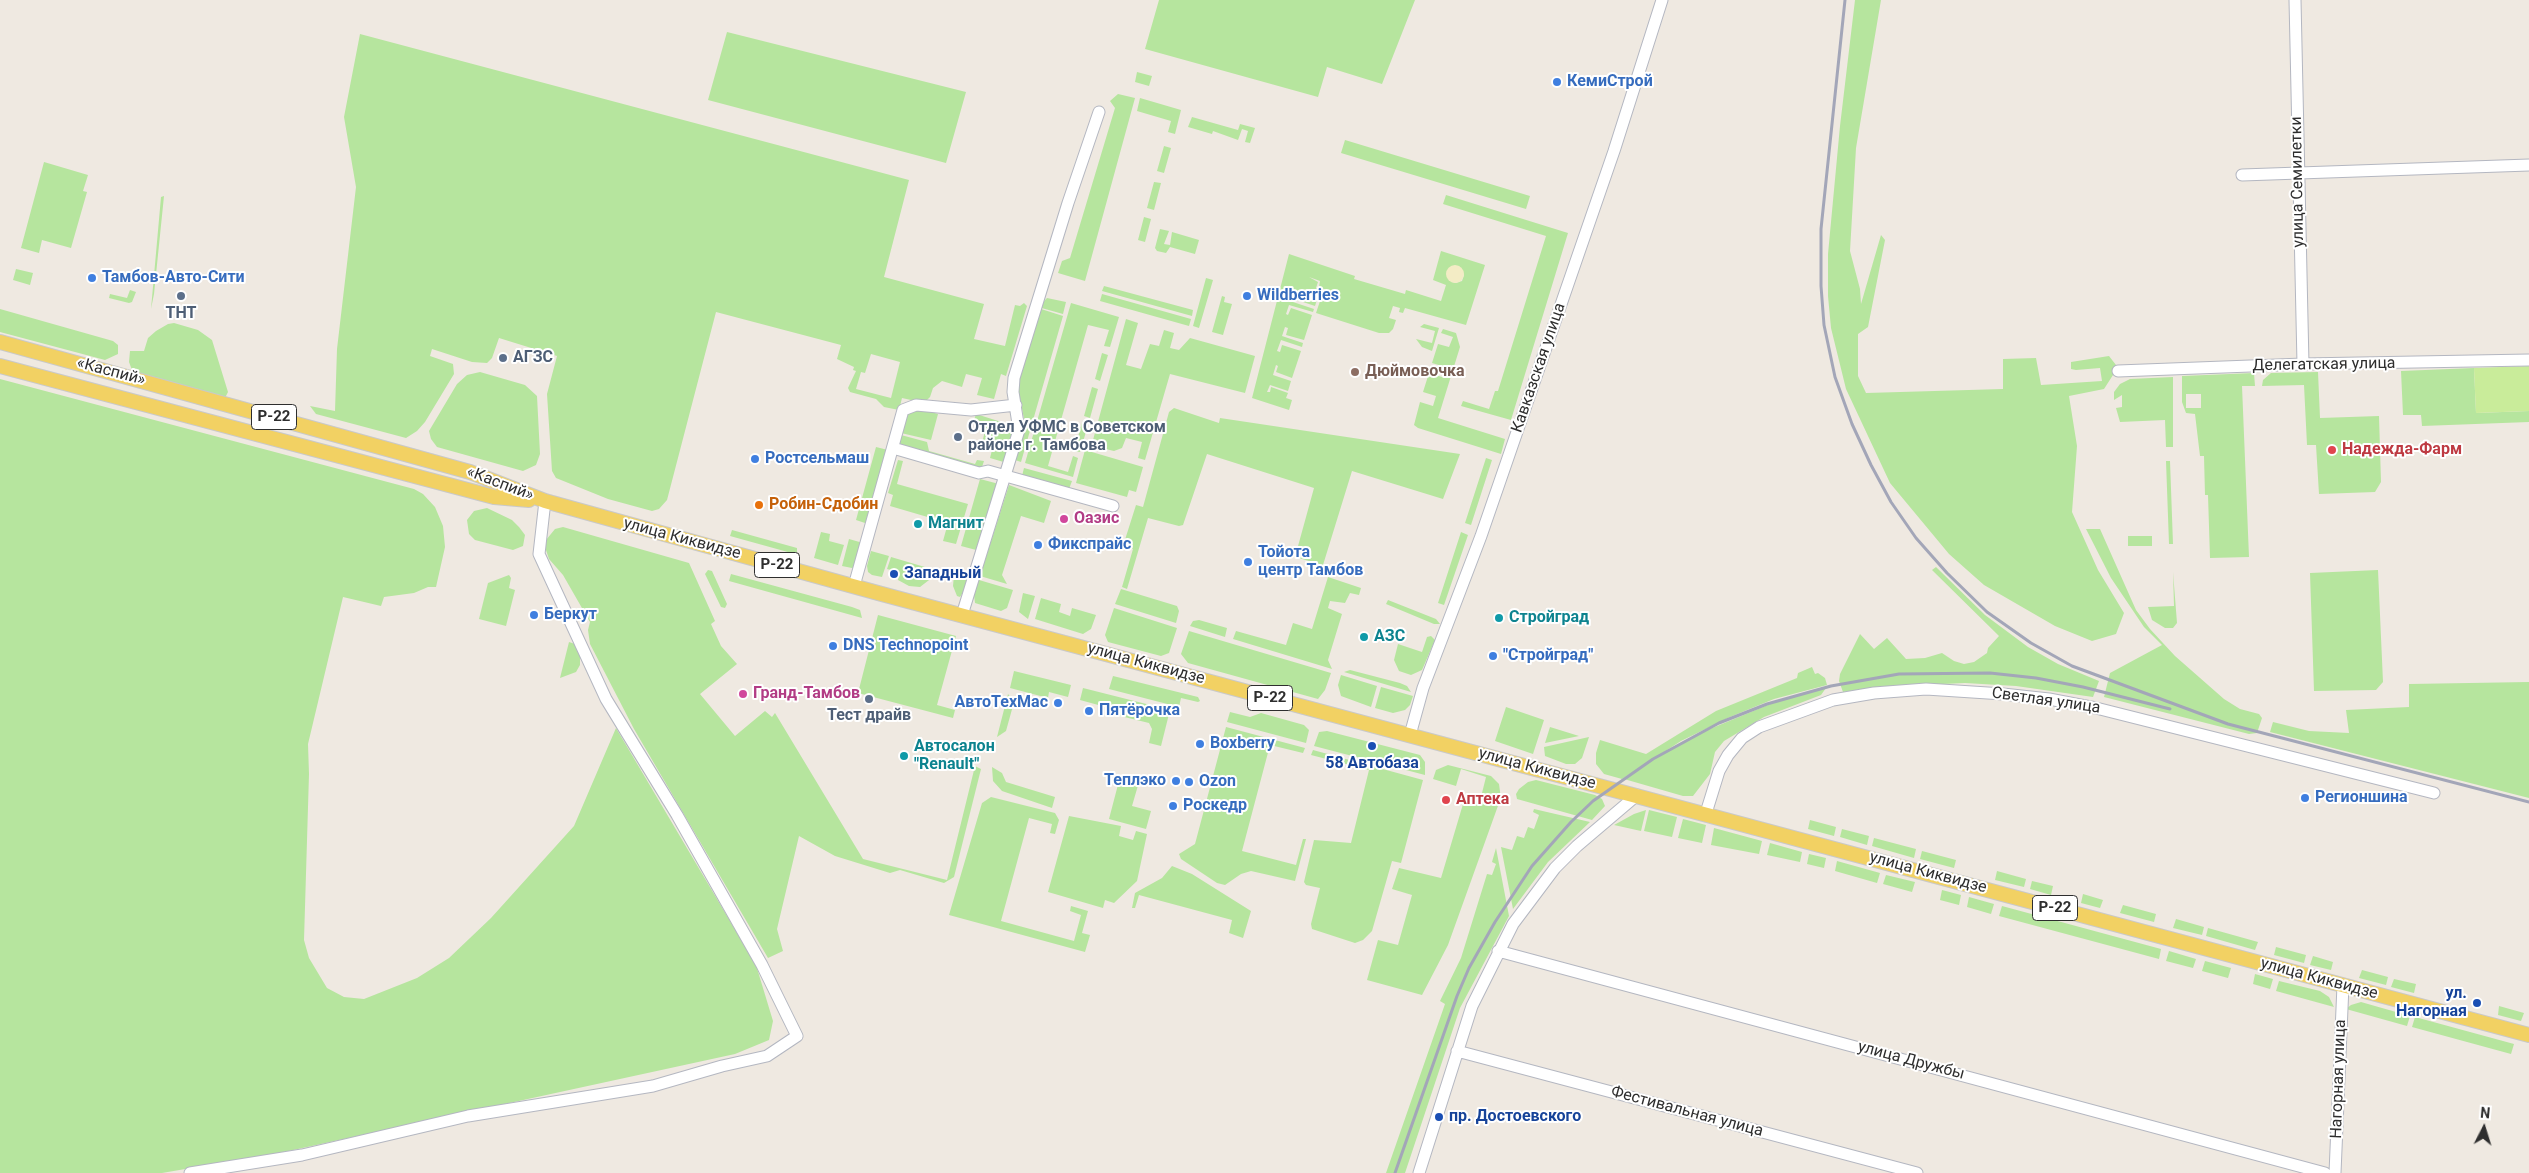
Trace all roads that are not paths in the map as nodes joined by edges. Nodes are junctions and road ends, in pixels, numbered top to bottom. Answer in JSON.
{"nodes":[{"id":1,"x":1662,"y":0,"type":"edge"},
{"id":2,"x":2296,"y":0,"type":"edge"},
{"id":3,"x":1099,"y":112,"type":"dead end"},
{"id":4,"x":2529,"y":165,"type":"edge"},
{"id":5,"x":2298,"y":172,"type":"junction"},
{"id":6,"x":2242,"y":175,"type":"dead end"},
{"id":7,"x":0,"y":342,"type":"edge"},
{"id":8,"x":2529,"y":360,"type":"edge"},
{"id":9,"x":2302,"y":364,"type":"junction"},
{"id":10,"x":0,"y":366,"type":"edge"},
{"id":11,"x":2118,"y":371,"type":"dead end"},
{"id":12,"x":1016,"y":405,"type":"junction"},
{"id":13,"x":893,"y":448,"type":"junction"},
{"id":14,"x":1006,"y":476,"type":"junction"},
{"id":15,"x":545,"y":502,"type":"junction"},
{"id":16,"x":1113,"y":506,"type":"dead end"},
{"id":17,"x":854,"y":586,"type":"junction"},
{"id":18,"x":962,"y":615,"type":"junction"},
{"id":19,"x":1410,"y":735,"type":"junction"},
{"id":20,"x":2434,"y":793,"type":"dead end"},
{"id":21,"x":1637,"y":795,"type":"junction"},
{"id":22,"x":1706,"y":813,"type":"junction"},
{"id":23,"x":1498,"y":951,"type":"junction"},
{"id":24,"x":2343,"y":985,"type":"junction"},
{"id":25,"x":2529,"y":1035,"type":"edge"},
{"id":26,"x":1457,"y":1051,"type":"junction"},
{"id":27,"x":190,"y":1173,"type":"edge"},
{"id":28,"x":1419,"y":1173,"type":"edge"},
{"id":29,"x":1917,"y":1173,"type":"edge"},
{"id":30,"x":2325,"y":1173,"type":"edge"},
{"id":31,"x":2335,"y":1173,"type":"edge"}],
"edges":[{"from":1,"to":19,"type":"street","name":"Кавказская улица"},
{"from":2,"to":5,"type":"street","name":"улица Семилетки"},
{"from":3,"to":12,"type":"street"},
{"from":4,"to":5,"type":"street"},
{"from":5,"to":6,"type":"street"},
{"from":5,"to":9,"type":"street","name":"улица Семилетки"},
{"from":7,"to":15,"type":"main road","name":"«Каспий»","number":"Р-22"},
{"from":8,"to":9,"type":"street","name":"Делегатская улица"},
{"from":9,"to":11,"type":"street","name":"Делегатская улица"},
{"from":10,"to":15,"type":"main road","name":"«Каспий»","number":"Р-22"},
{"from":12,"to":13,"type":"street"},
{"from":12,"to":14,"type":"street"},
{"from":13,"to":14,"type":"street"},
{"from":13,"to":17,"type":"street"},
{"from":14,"to":16,"type":"street"},
{"from":14,"to":18,"type":"street"},
{"from":15,"to":17,"type":"main road","name":"улица Киквидзе","number":"Р-22"},
{"from":15,"to":27,"type":"street"},
{"from":17,"to":18,"type":"main road","name":"улица Киквидзе","number":"Р-22"},
{"from":18,"to":19,"type":"main road","name":"улица Киквидзе","number":"Р-22"},
{"from":19,"to":21,"type":"main road","name":"улица Киквидзе","number":"Р-22"},
{"from":20,"to":22,"type":"street","name":"Светлая улица"},
{"from":21,"to":22,"type":"main road","name":"улица Киквидзе","number":"Р-22"},
{"from":21,"to":23,"type":"street"},
{"from":22,"to":24,"type":"main road","name":"улица Киквидзе","number":"Р-22"},
{"from":23,"to":26,"type":"street"},
{"from":23,"to":30,"type":"street","name":"улица Дружбы"},
{"from":24,"to":25,"type":"main road","name":"улица Киквидзе","number":"Р-22"},
{"from":24,"to":31,"type":"street","name":"Нагорная улица"},
{"from":26,"to":28,"type":"street"},
{"from":26,"to":29,"type":"street","name":"Фестивальная улица"}]}
